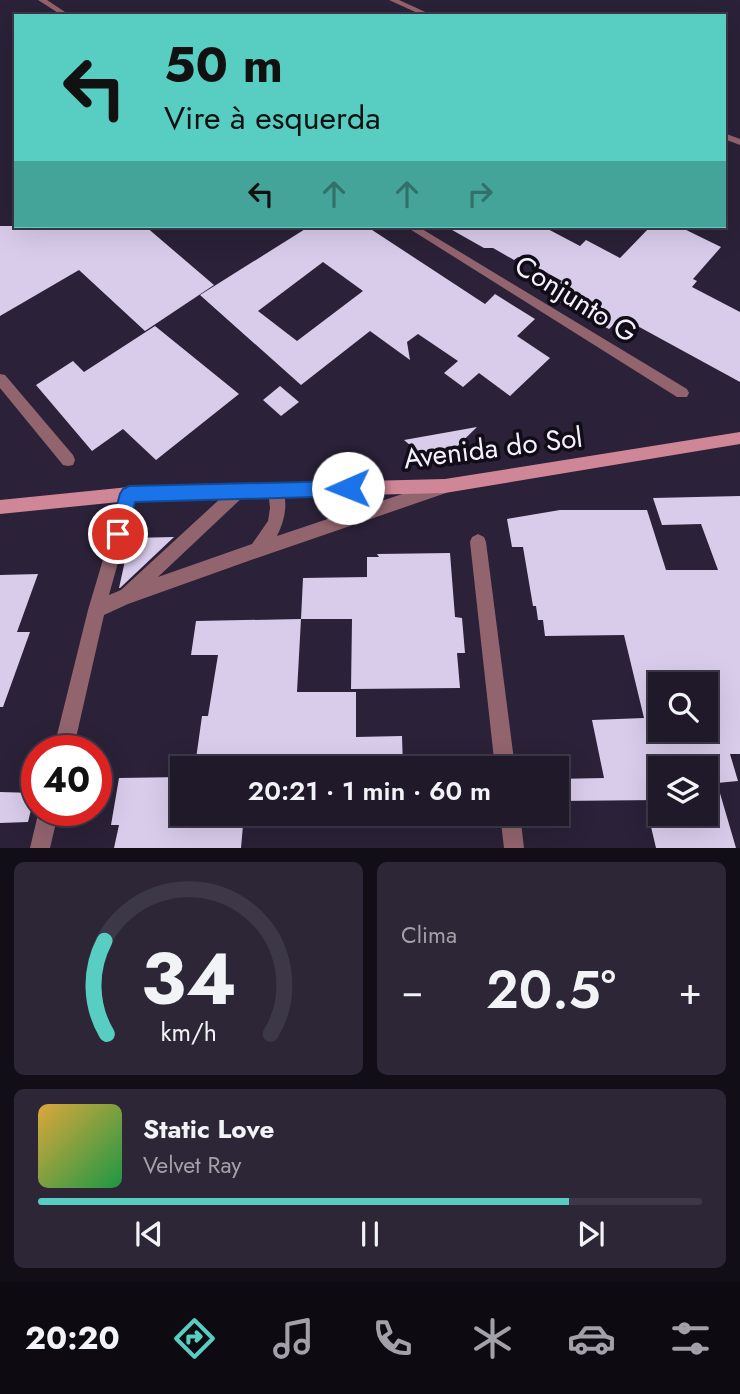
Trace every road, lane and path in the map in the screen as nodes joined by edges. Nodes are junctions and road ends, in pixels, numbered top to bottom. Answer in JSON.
{"nodes":[{"id":1,"x":42,"y":0,"type":"edge"},
{"id":2,"x":393,"y":0,"type":"edge"},
{"id":3,"x":65,"y":14,"type":"edge"},
{"id":4,"x":426,"y":14,"type":"edge"},
{"id":5,"x":413,"y":228,"type":"edge"},
{"id":6,"x":0,"y":379,"type":"edge"},
{"id":7,"x":682,"y":393,"type":"dead end"},
{"id":8,"x":740,"y":438,"type":"edge"},
{"id":9,"x":68,"y":460,"type":"dead end"},
{"id":10,"x":445,"y":486,"type":"junction"},
{"id":11,"x":240,"y":490,"type":"junction"},
{"id":12,"x":276,"y":490,"type":"junction"},
{"id":13,"x":129,"y":494,"type":"junction"},
{"id":14,"x":0,"y":507,"type":"edge"},
{"id":15,"x":478,"y":542,"type":"dead end"},
{"id":16,"x":257,"y":550,"type":"junction"},
{"id":17,"x":125,"y":597,"type":"junction"},
{"id":18,"x":97,"y":610,"type":"junction"},
{"id":19,"x":67,"y":735,"type":"edge"},
{"id":20,"x":504,"y":756,"type":"edge"},
{"id":21,"x":45,"y":826,"type":"edge"},
{"id":22,"x":511,"y":826,"type":"edge"},
{"id":23,"x":40,"y":848,"type":"edge"},
{"id":24,"x":514,"y":848,"type":"edge"}],
"edges":[{"from":1,"to":3,"type":"street"},
{"from":2,"to":4,"type":"street"},
{"from":5,"to":7,"type":"street","name":"Conjunto G"},
{"from":6,"to":9,"type":"street"},
{"from":8,"to":10,"type":"street","name":"Avenida do Sol"},
{"from":10,"to":12,"type":"street","name":"Avenida do Sol"},
{"from":10,"to":16,"type":"street"},
{"from":11,"to":12,"type":"street","name":"Avenida do Sol"},
{"from":11,"to":13,"type":"street","name":"Avenida do Sol"},
{"from":11,"to":17,"type":"street"},
{"from":12,"to":16,"type":"street"},
{"from":13,"to":14,"type":"street","name":"Avenida do Sol"},
{"from":13,"to":18,"type":"street"},
{"from":15,"to":20,"type":"street"},
{"from":16,"to":17,"type":"street"},
{"from":17,"to":18,"type":"street"},
{"from":18,"to":19,"type":"street"},
{"from":21,"to":23,"type":"street"},
{"from":22,"to":24,"type":"street"}]}
